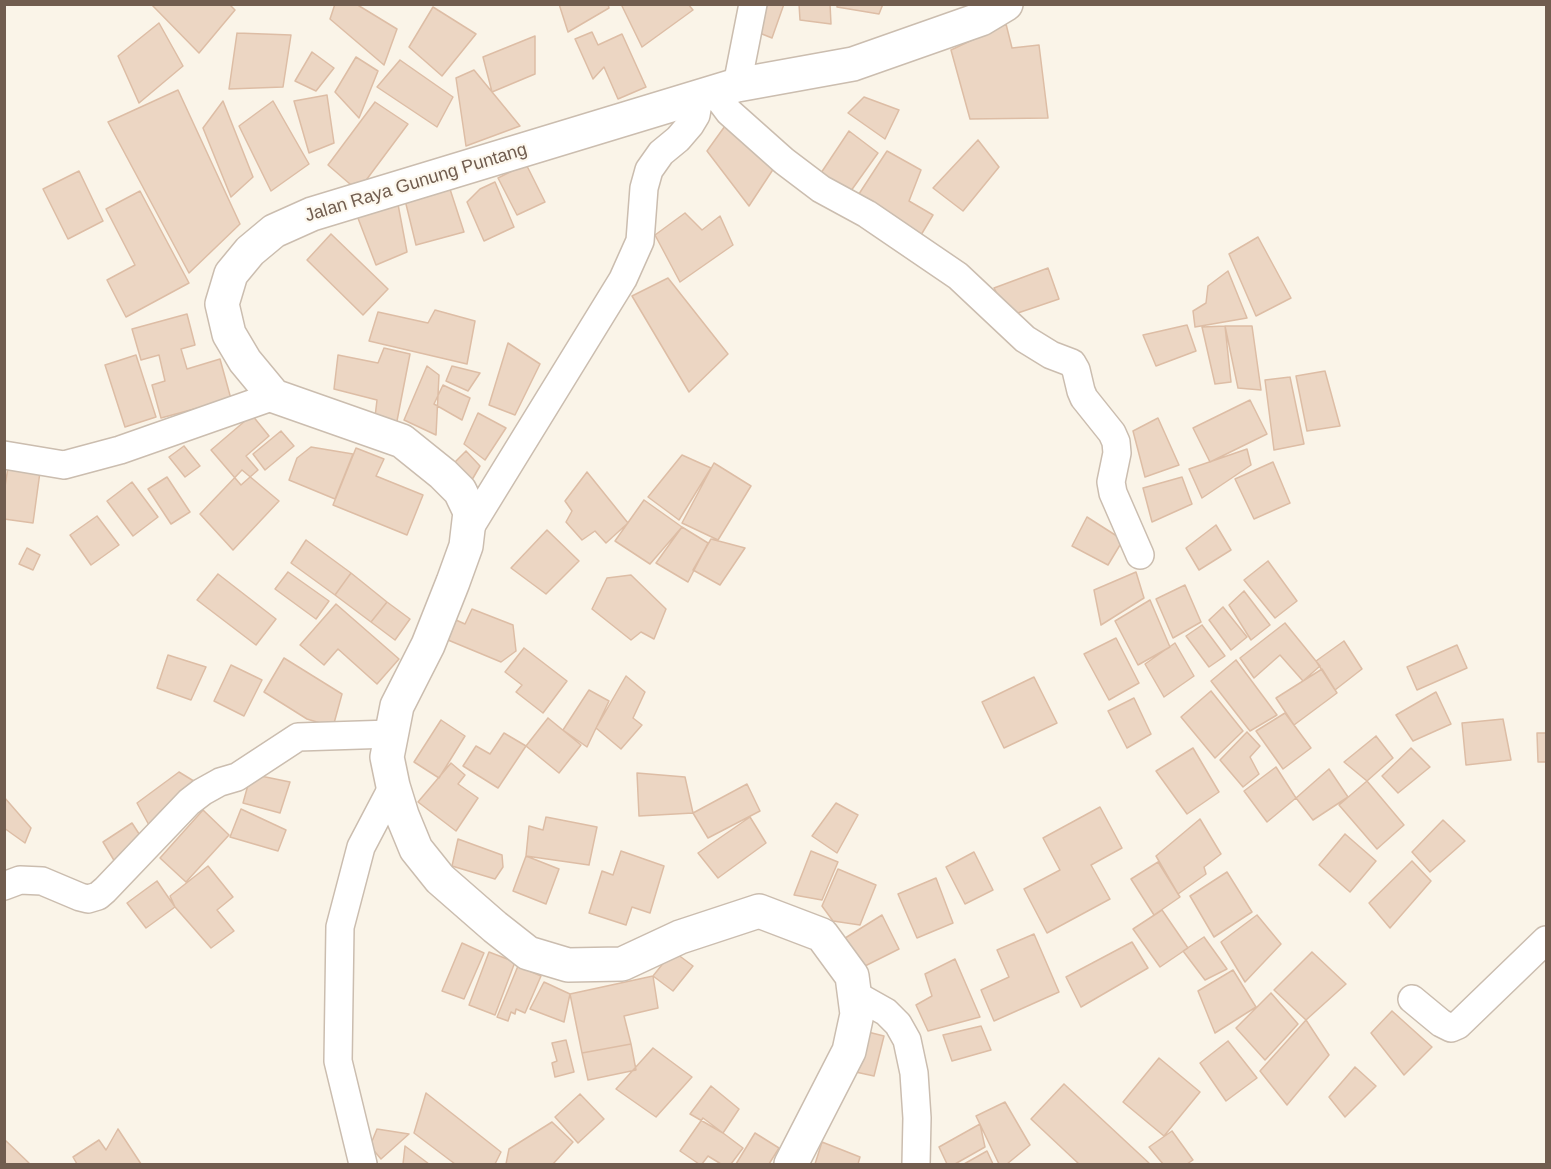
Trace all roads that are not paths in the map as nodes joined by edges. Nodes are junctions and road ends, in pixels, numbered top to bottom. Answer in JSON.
{"nodes":[{"id":1,"x":753,"y":4,"type":"edge"},
{"id":2,"x":1006,"y":4,"type":"edge"},
{"id":3,"x":717,"y":91,"type":"junction"},
{"id":4,"x":274,"y":396,"type":"junction"},
{"id":5,"x":4,"y":454,"type":"edge"},
{"id":6,"x":468,"y":531,"type":"junction"},
{"id":7,"x":1140,"y":555,"type":"dead end"},
{"id":8,"x":391,"y":734,"type":"junction"},
{"id":9,"x":393,"y":786,"type":"junction"},
{"id":10,"x":4,"y":886,"type":"edge"},
{"id":11,"x":1546,"y":940,"type":"edge"},
{"id":12,"x":854,"y":994,"type":"junction"},
{"id":13,"x":1412,"y":999,"type":"dead end"},
{"id":14,"x":363,"y":1164,"type":"edge"},
{"id":15,"x":791,"y":1164,"type":"edge"},
{"id":16,"x":916,"y":1164,"type":"edge"}],
"edges":[{"from":1,"to":3,"type":"street"},
{"from":2,"to":3,"type":"street","name":"Jalan Raya Gunung Puntang"},
{"from":3,"to":4,"type":"street","name":"Jalan Raya Gunung Puntang"},
{"from":3,"to":6,"type":"street"},
{"from":3,"to":7,"type":"street"},
{"from":4,"to":5,"type":"street"},
{"from":4,"to":6,"type":"street"},
{"from":6,"to":8,"type":"street"},
{"from":8,"to":9,"type":"street"},
{"from":8,"to":10,"type":"street"},
{"from":9,"to":12,"type":"street"},
{"from":9,"to":14,"type":"street"},
{"from":11,"to":13,"type":"street"},
{"from":12,"to":15,"type":"street"},
{"from":12,"to":16,"type":"street"}]}
